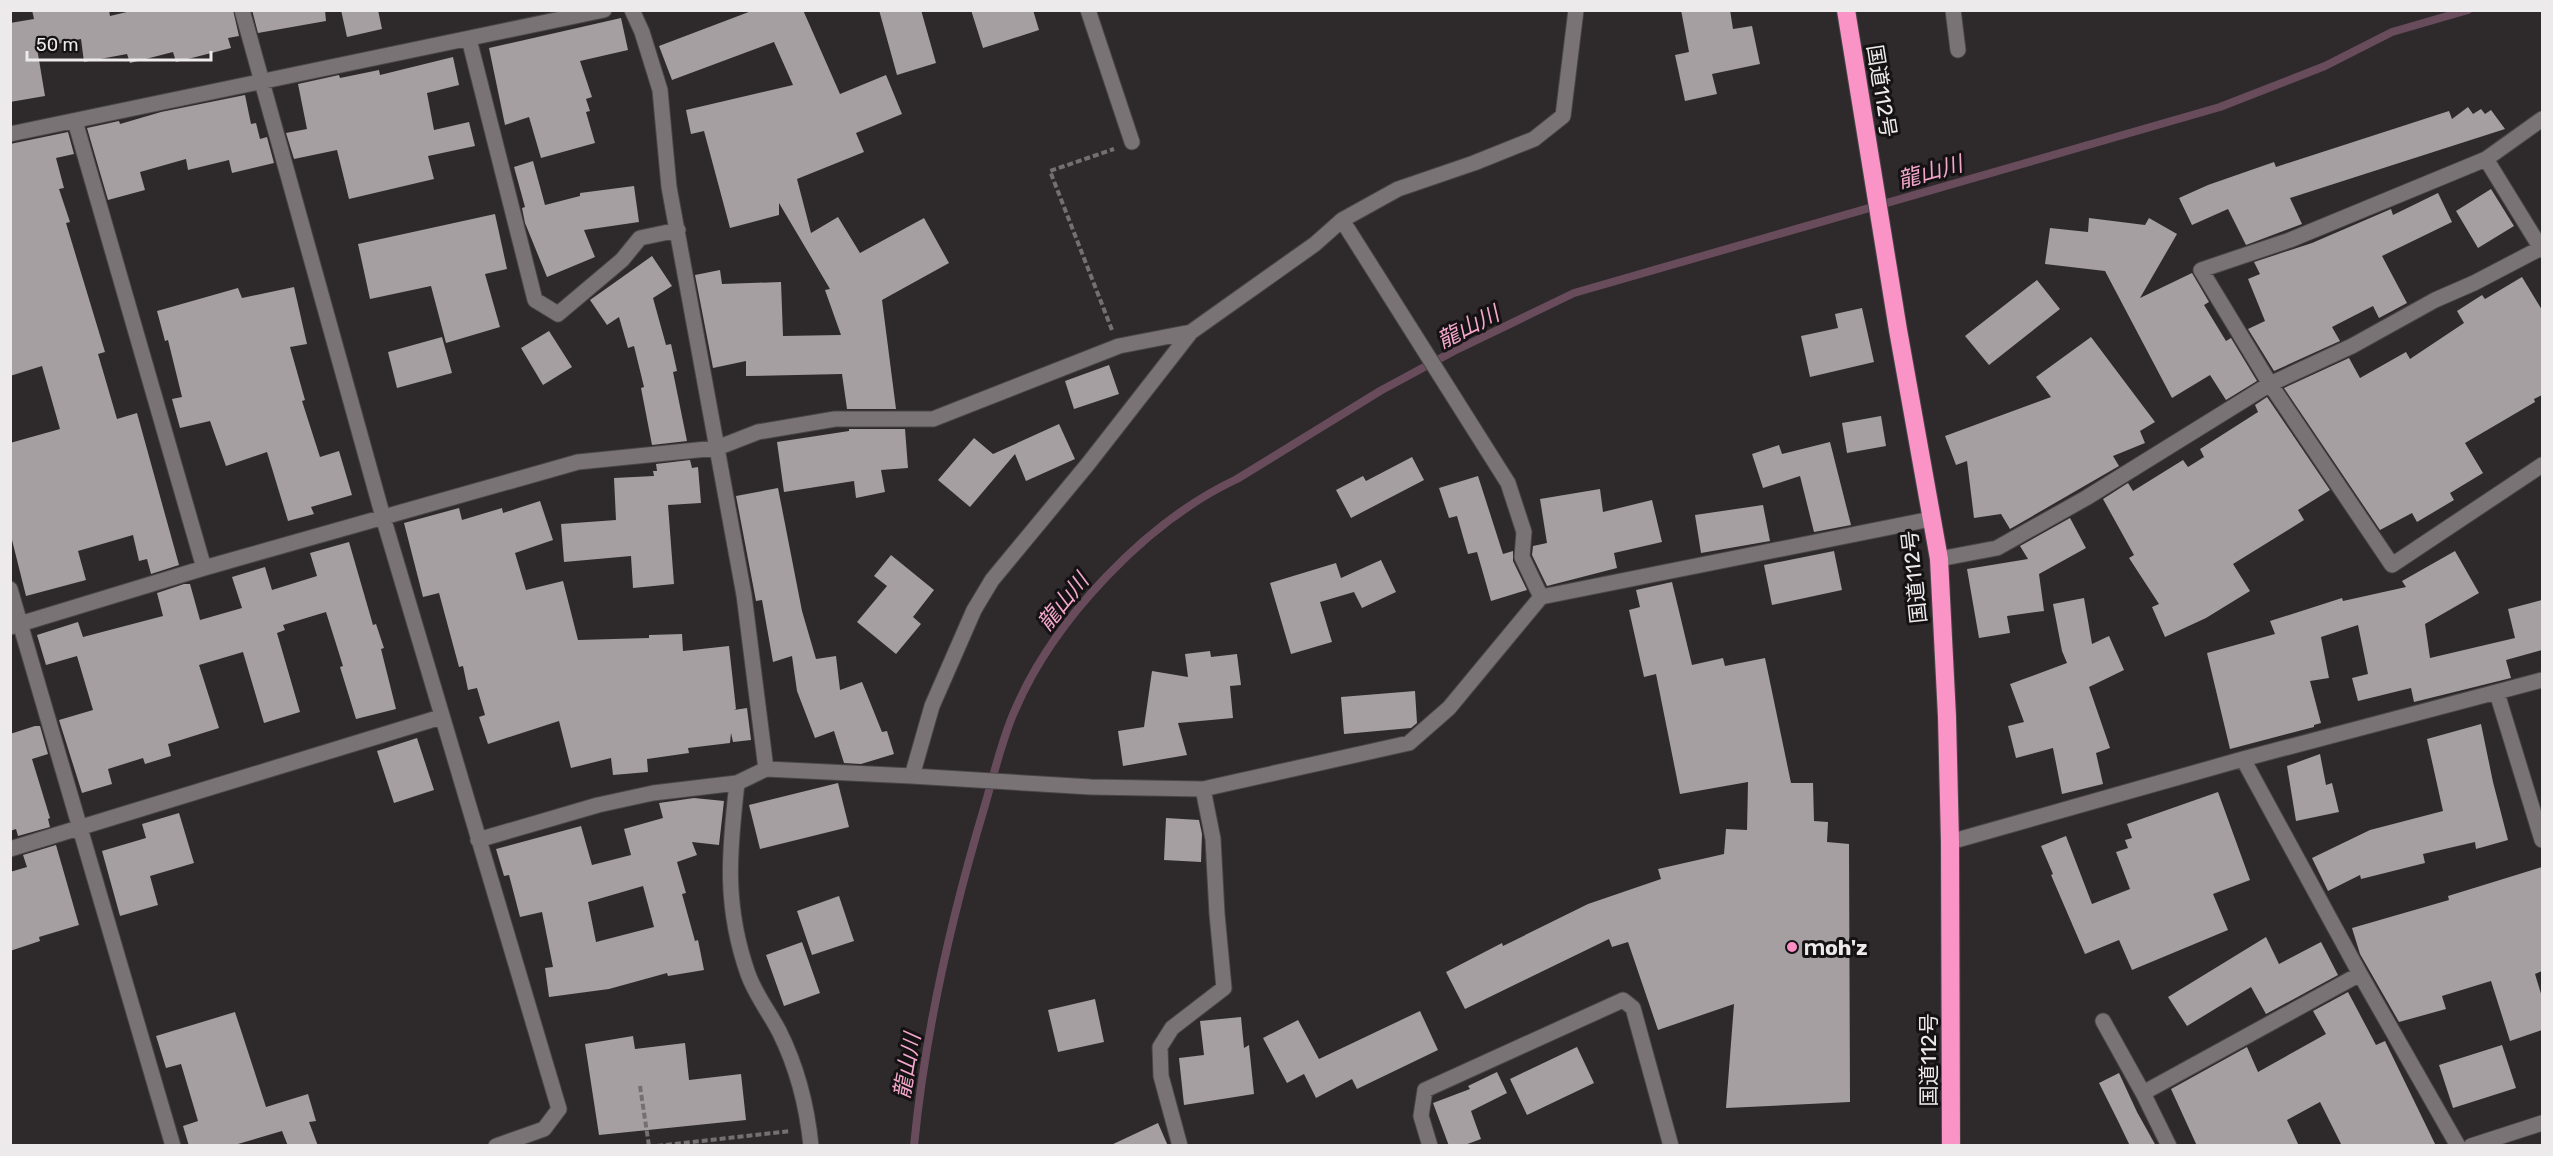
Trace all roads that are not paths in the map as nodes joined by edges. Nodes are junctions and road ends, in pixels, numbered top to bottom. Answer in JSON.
{"nodes":[{"id":1,"x":242,"y":10,"type":"edge"},
{"id":2,"x":604,"y":10,"type":"edge"},
{"id":3,"x":632,"y":10,"type":"edge"},
{"id":4,"x":1088,"y":10,"type":"edge"},
{"id":5,"x":1576,"y":10,"type":"edge"},
{"id":6,"x":1846,"y":10,"type":"edge"},
{"id":7,"x":1953,"y":10,"type":"edge"},
{"id":8,"x":469,"y":39,"type":"junction"},
{"id":9,"x":1958,"y":50,"type":"dead end"},
{"id":10,"x":262,"y":81,"type":"junction"},
{"id":11,"x":2542,"y":119,"type":"edge"},
{"id":12,"x":75,"y":121,"type":"junction"},
{"id":13,"x":10,"y":134,"type":"edge"},
{"id":14,"x":1132,"y":142,"type":"road end"},
{"id":15,"x":2486,"y":159,"type":"junction"},
{"id":16,"x":1341,"y":220,"type":"junction"},
{"id":17,"x":678,"y":230,"type":"junction"},
{"id":18,"x":2542,"y":249,"type":"edge"},
{"id":19,"x":1191,"y":332,"type":"junction"},
{"id":20,"x":2270,"y":384,"type":"junction"},
{"id":21,"x":717,"y":448,"type":"junction"},
{"id":22,"x":2542,"y":465,"type":"edge"},
{"id":23,"x":383,"y":517,"type":"junction"},
{"id":24,"x":1931,"y":519,"type":"junction"},
{"id":25,"x":1939,"y":559,"type":"junction"},
{"id":26,"x":204,"y":568,"type":"junction"},
{"id":27,"x":10,"y":589,"type":"edge"},
{"id":28,"x":1541,"y":597,"type":"junction"},
{"id":29,"x":16,"y":626,"type":"edge"},
{"id":30,"x":2542,"y":680,"type":"edge"},
{"id":31,"x":2497,"y":693,"type":"junction"},
{"id":32,"x":441,"y":717,"type":"junction"},
{"id":33,"x":2243,"y":759,"type":"junction"},
{"id":34,"x":766,"y":769,"type":"junction"},
{"id":35,"x":912,"y":776,"type":"junction"},
{"id":36,"x":737,"y":783,"type":"junction"},
{"id":37,"x":1203,"y":789,"type":"junction"},
{"id":38,"x":80,"y":828,"type":"junction"},
{"id":39,"x":478,"y":840,"type":"junction"},
{"id":40,"x":2542,"y":840,"type":"edge"},
{"id":41,"x":1950,"y":842,"type":"junction"},
{"id":42,"x":10,"y":849,"type":"edge"},
{"id":43,"x":2360,"y":974,"type":"junction"},
{"id":44,"x":2103,"y":1021,"type":"dead end"},
{"id":45,"x":2143,"y":1093,"type":"junction"},
{"id":46,"x":2542,"y":1122,"type":"edge"},
{"id":47,"x":502,"y":1145,"type":"edge"},
{"id":48,"x":1948,"y":1145,"type":"edge"},
{"id":49,"x":173,"y":1146,"type":"edge"},
{"id":50,"x":811,"y":1146,"type":"edge"},
{"id":51,"x":1180,"y":1146,"type":"edge"},
{"id":52,"x":1430,"y":1146,"type":"edge"},
{"id":53,"x":1671,"y":1146,"type":"edge"},
{"id":54,"x":2169,"y":1146,"type":"edge"},
{"id":55,"x":2458,"y":1146,"type":"edge"},
{"id":56,"x":2471,"y":1146,"type":"edge"}],
"edges":[{"from":1,"to":10,"type":"street"},
{"from":2,"to":8,"type":"street"},
{"from":3,"to":17,"type":"street"},
{"from":4,"to":14,"type":"street"},
{"from":5,"to":16,"type":"street"},
{"from":6,"to":24,"type":"highway","name":"国道112号"},
{"from":7,"to":9,"type":"street"},
{"from":8,"to":10,"type":"street"},
{"from":8,"to":17,"type":"street"},
{"from":10,"to":12,"type":"street"},
{"from":10,"to":23,"type":"street"},
{"from":11,"to":15,"type":"street"},
{"from":12,"to":13,"type":"street"},
{"from":12,"to":26,"type":"street"},
{"from":15,"to":18,"type":"street"},
{"from":15,"to":20,"type":"street"},
{"from":16,"to":19,"type":"street"},
{"from":16,"to":28,"type":"street"},
{"from":17,"to":21,"type":"street"},
{"from":18,"to":20,"type":"street"},
{"from":19,"to":21,"type":"street"},
{"from":19,"to":35,"type":"street"},
{"from":20,"to":22,"type":"street"},
{"from":20,"to":25,"type":"street"},
{"from":21,"to":23,"type":"street"},
{"from":21,"to":34,"type":"street"},
{"from":23,"to":26,"type":"street"},
{"from":23,"to":32,"type":"street"},
{"from":24,"to":25,"type":"highway","name":"国道112号"},
{"from":24,"to":28,"type":"street"},
{"from":25,"to":41,"type":"highway","name":"国道112号"},
{"from":26,"to":29,"type":"street"},
{"from":27,"to":29,"type":"street"},
{"from":28,"to":37,"type":"street"},
{"from":29,"to":38,"type":"street"},
{"from":30,"to":31,"type":"street"},
{"from":31,"to":33,"type":"street"},
{"from":31,"to":40,"type":"street"},
{"from":32,"to":38,"type":"street"},
{"from":32,"to":39,"type":"street"},
{"from":33,"to":41,"type":"street"},
{"from":33,"to":43,"type":"street"},
{"from":34,"to":35,"type":"street"},
{"from":34,"to":36,"type":"street"},
{"from":35,"to":37,"type":"street"},
{"from":36,"to":39,"type":"street"},
{"from":36,"to":50,"type":"street"},
{"from":37,"to":51,"type":"street"},
{"from":38,"to":42,"type":"street"},
{"from":38,"to":49,"type":"street"},
{"from":39,"to":47,"type":"street"},
{"from":41,"to":48,"type":"highway","name":"国道112号"},
{"from":43,"to":45,"type":"street"},
{"from":43,"to":55,"type":"street"},
{"from":44,"to":45,"type":"street"},
{"from":45,"to":54,"type":"street"},
{"from":46,"to":56,"type":"street"},
{"from":52,"to":53,"type":"street"}]}
